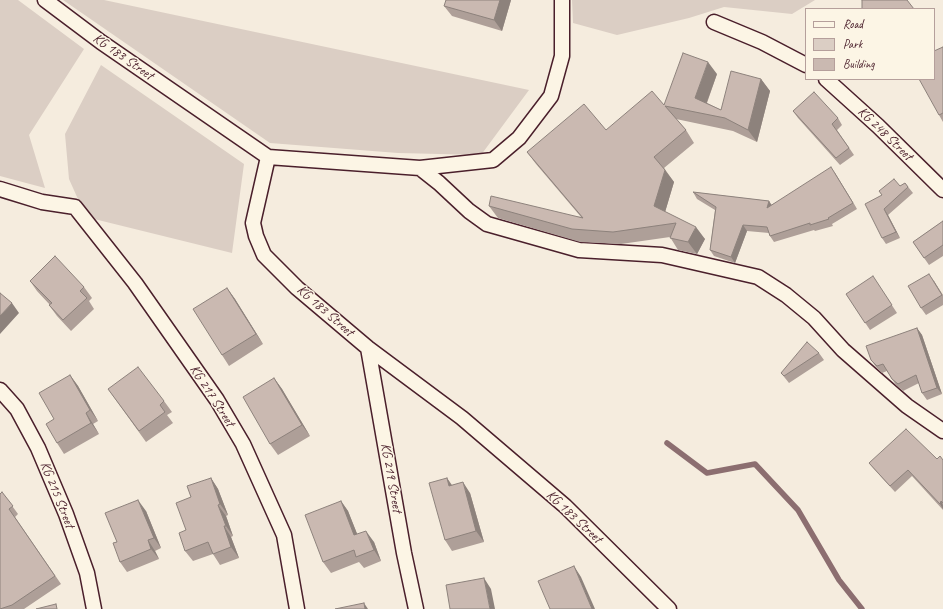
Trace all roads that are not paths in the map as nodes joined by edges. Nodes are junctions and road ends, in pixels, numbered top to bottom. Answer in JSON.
{"nodes":[{"id":1,"x":45,"y":0,"type":"edge"},
{"id":2,"x":562,"y":0,"type":"edge"},
{"id":3,"x":714,"y":22,"type":"dead end"},
{"id":4,"x":805,"y":64,"type":"edge"},
{"id":5,"x":827,"y":80,"type":"edge"},
{"id":6,"x":268,"y":158,"type":"junction"},
{"id":7,"x":420,"y":168,"type":"junction"},
{"id":8,"x":0,"y":189,"type":"edge"},
{"id":9,"x":943,"y":190,"type":"edge"},
{"id":10,"x":368,"y":348,"type":"junction"},
{"id":11,"x":0,"y":390,"type":"edge"},
{"id":12,"x":943,"y":431,"type":"edge"},
{"id":13,"x":94,"y":609,"type":"edge"},
{"id":14,"x":297,"y":609,"type":"edge"},
{"id":15,"x":416,"y":609,"type":"edge"},
{"id":16,"x":669,"y":609,"type":"edge"}],
"edges":[{"from":1,"to":6,"type":"street","name":"KG 183 Street"},
{"from":2,"to":7,"type":"street"},
{"from":3,"to":4,"type":"street"},
{"from":5,"to":9,"type":"street","name":"KG 248 Street"},
{"from":6,"to":7,"type":"street"},
{"from":6,"to":10,"type":"street","name":"KG 183 Street"},
{"from":7,"to":12,"type":"street"},
{"from":8,"to":14,"type":"street","name":"KG 217 Street"},
{"from":10,"to":15,"type":"street","name":"KG 219 Street"},
{"from":10,"to":16,"type":"street","name":"KG 183 Street"},
{"from":11,"to":13,"type":"street","name":"KG 215 Street"}]}
